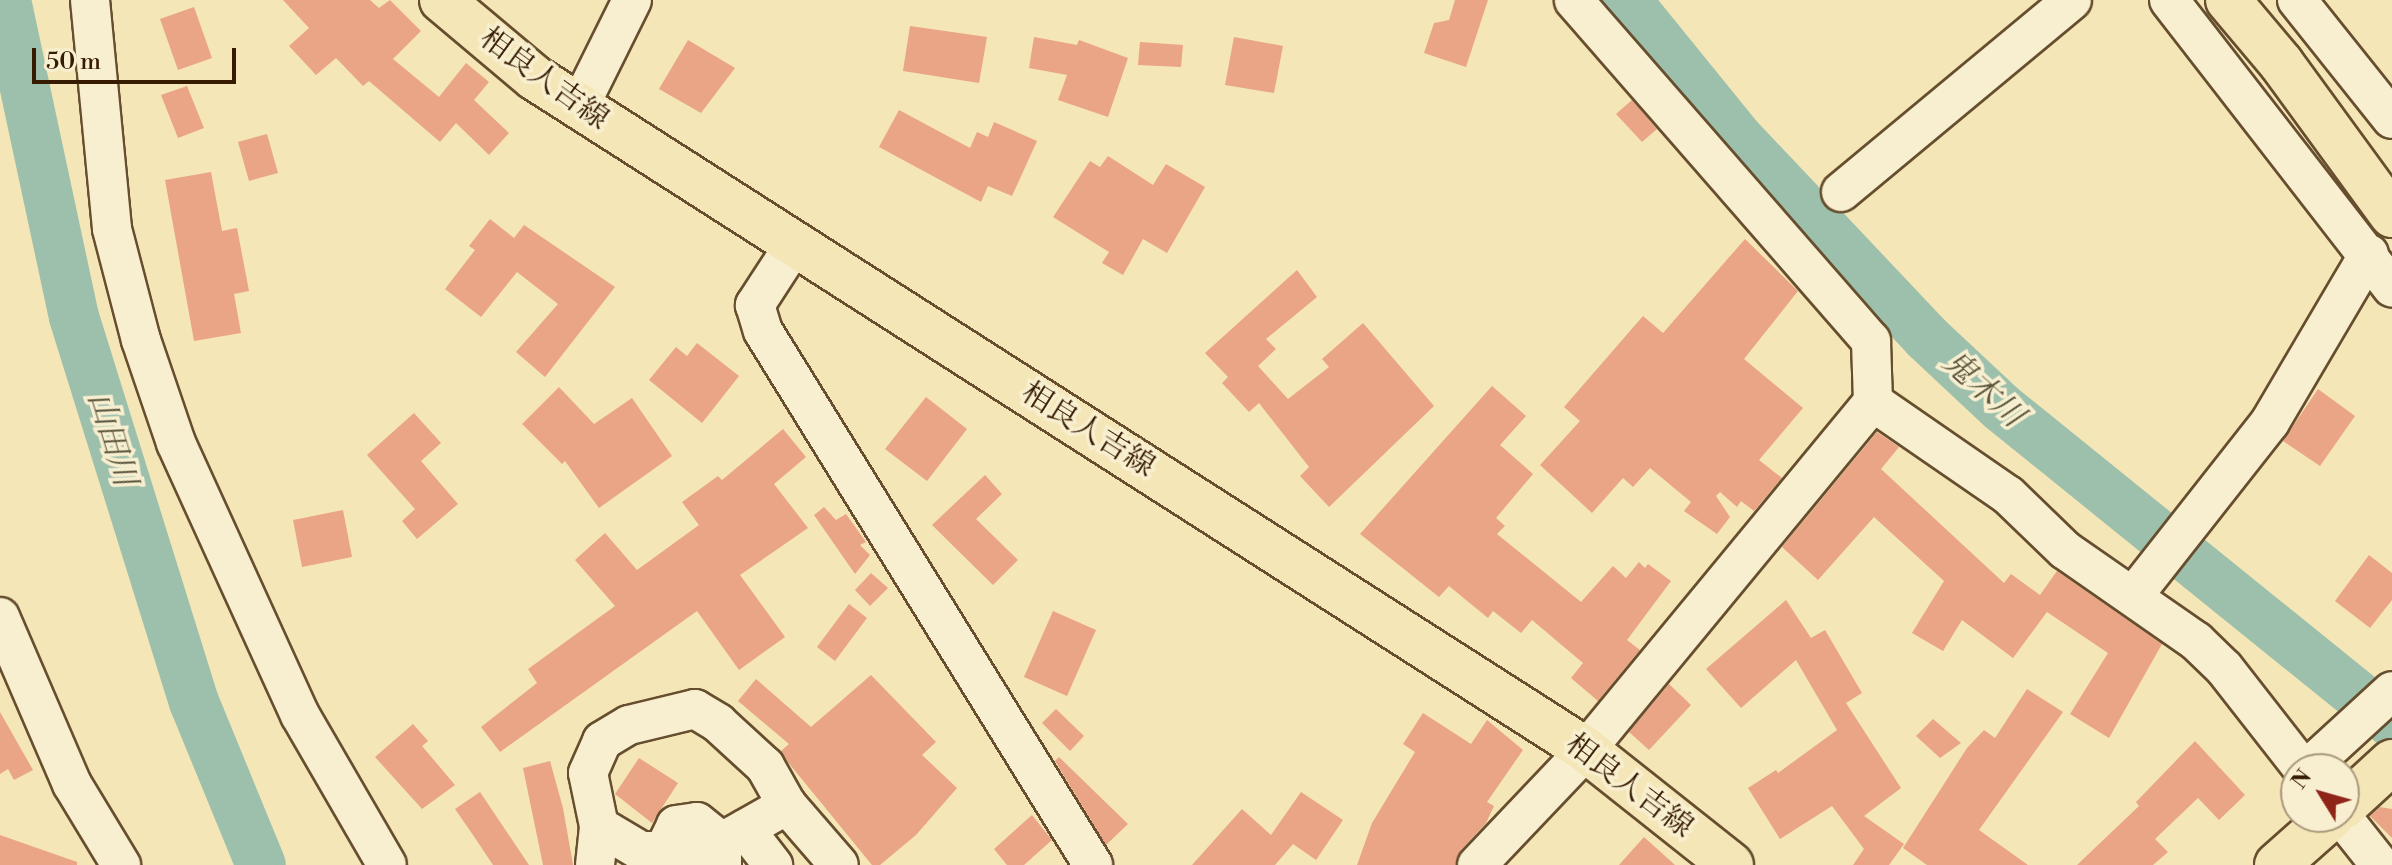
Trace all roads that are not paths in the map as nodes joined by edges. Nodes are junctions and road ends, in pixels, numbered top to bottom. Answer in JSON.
{"nodes":[{"id":1,"x":90,"y":0,"type":"edge"},
{"id":2,"x":442,"y":0,"type":"edge"},
{"id":3,"x":632,"y":0,"type":"edge"},
{"id":4,"x":1574,"y":0,"type":"edge"},
{"id":5,"x":2072,"y":0,"type":"edge"},
{"id":6,"x":2169,"y":0,"type":"edge"},
{"id":7,"x":2228,"y":0,"type":"edge"},
{"id":8,"x":2297,"y":0,"type":"edge"},
{"id":9,"x":579,"y":107,"type":"junction"},
{"id":10,"x":2392,"y":119,"type":"edge"},
{"id":11,"x":1841,"y":192,"type":"dead end"},
{"id":12,"x":2390,"y":199,"type":"edge"},
{"id":13,"x":794,"y":245,"type":"junction"},
{"id":14,"x":2369,"y":254,"type":"junction"},
{"id":15,"x":2392,"y":288,"type":"edge"},
{"id":16,"x":1873,"y":402,"type":"junction"},
{"id":17,"x":2134,"y":595,"type":"junction"},
{"id":18,"x":0,"y":617,"type":"edge"},
{"id":19,"x":2392,"y":691,"type":"edge"},
{"id":20,"x":2382,"y":740,"type":"edge"},
{"id":21,"x":1586,"y":750,"type":"junction"},
{"id":22,"x":2292,"y":753,"type":"edge"},
{"id":23,"x":2347,"y":753,"type":"edge"},
{"id":24,"x":2360,"y":762,"type":"edge"},
{"id":25,"x":2360,"y":778,"type":"edge"},
{"id":26,"x":787,"y":805,"type":"junction"},
{"id":27,"x":599,"y":826,"type":"junction"},
{"id":28,"x":2282,"y":833,"type":"edge"},
{"id":29,"x":2313,"y":833,"type":"edge"},
{"id":30,"x":2355,"y":833,"type":"edge"},
{"id":31,"x":730,"y":845,"type":"edge"},
{"id":32,"x":121,"y":865,"type":"edge"},
{"id":33,"x":387,"y":865,"type":"edge"},
{"id":34,"x":595,"y":865,"type":"edge"},
{"id":35,"x":681,"y":865,"type":"edge"},
{"id":36,"x":773,"y":865,"type":"edge"},
{"id":37,"x":839,"y":865,"type":"edge"},
{"id":38,"x":1093,"y":865,"type":"edge"},
{"id":39,"x":1477,"y":865,"type":"edge"},
{"id":40,"x":1731,"y":865,"type":"edge"},
{"id":41,"x":2246,"y":865,"type":"edge"},
{"id":42,"x":2277,"y":865,"type":"edge"},
{"id":43,"x":2380,"y":865,"type":"edge"}],
"edges":[{"from":1,"to":33,"type":"street"},
{"from":2,"to":9,"type":"main road","name":"相良人吉線"},
{"from":3,"to":9,"type":"street"},
{"from":4,"to":16,"type":"street"},
{"from":5,"to":11,"type":"street"},
{"from":6,"to":14,"type":"street"},
{"from":7,"to":12,"type":"main road"},
{"from":8,"to":10,"type":"street"},
{"from":9,"to":13,"type":"main road","name":"相良人吉線"},
{"from":13,"to":21,"type":"main road","name":"相良人吉線"},
{"from":13,"to":38,"type":"street"},
{"from":14,"to":15,"type":"street"},
{"from":14,"to":17,"type":"street"},
{"from":16,"to":17,"type":"street"},
{"from":16,"to":21,"type":"street"},
{"from":17,"to":22,"type":"street"},
{"from":18,"to":32,"type":"street"},
{"from":19,"to":20,"type":"street"},
{"from":20,"to":23,"type":"street"},
{"from":20,"to":24,"type":"main road"},
{"from":20,"to":25,"type":"main road"},
{"from":21,"to":39,"type":"street"},
{"from":21,"to":40,"type":"main road","name":"相良人吉線"},
{"from":26,"to":27,"type":"street"},
{"from":26,"to":31,"type":"street"},
{"from":26,"to":37,"type":"street"},
{"from":27,"to":31,"type":"street"},
{"from":27,"to":34,"type":"street"},
{"from":28,"to":41,"type":"main road"},
{"from":29,"to":42,"type":"main road"},
{"from":30,"to":43,"type":"street"},
{"from":31,"to":35,"type":"street"},
{"from":31,"to":36,"type":"street"}]}
